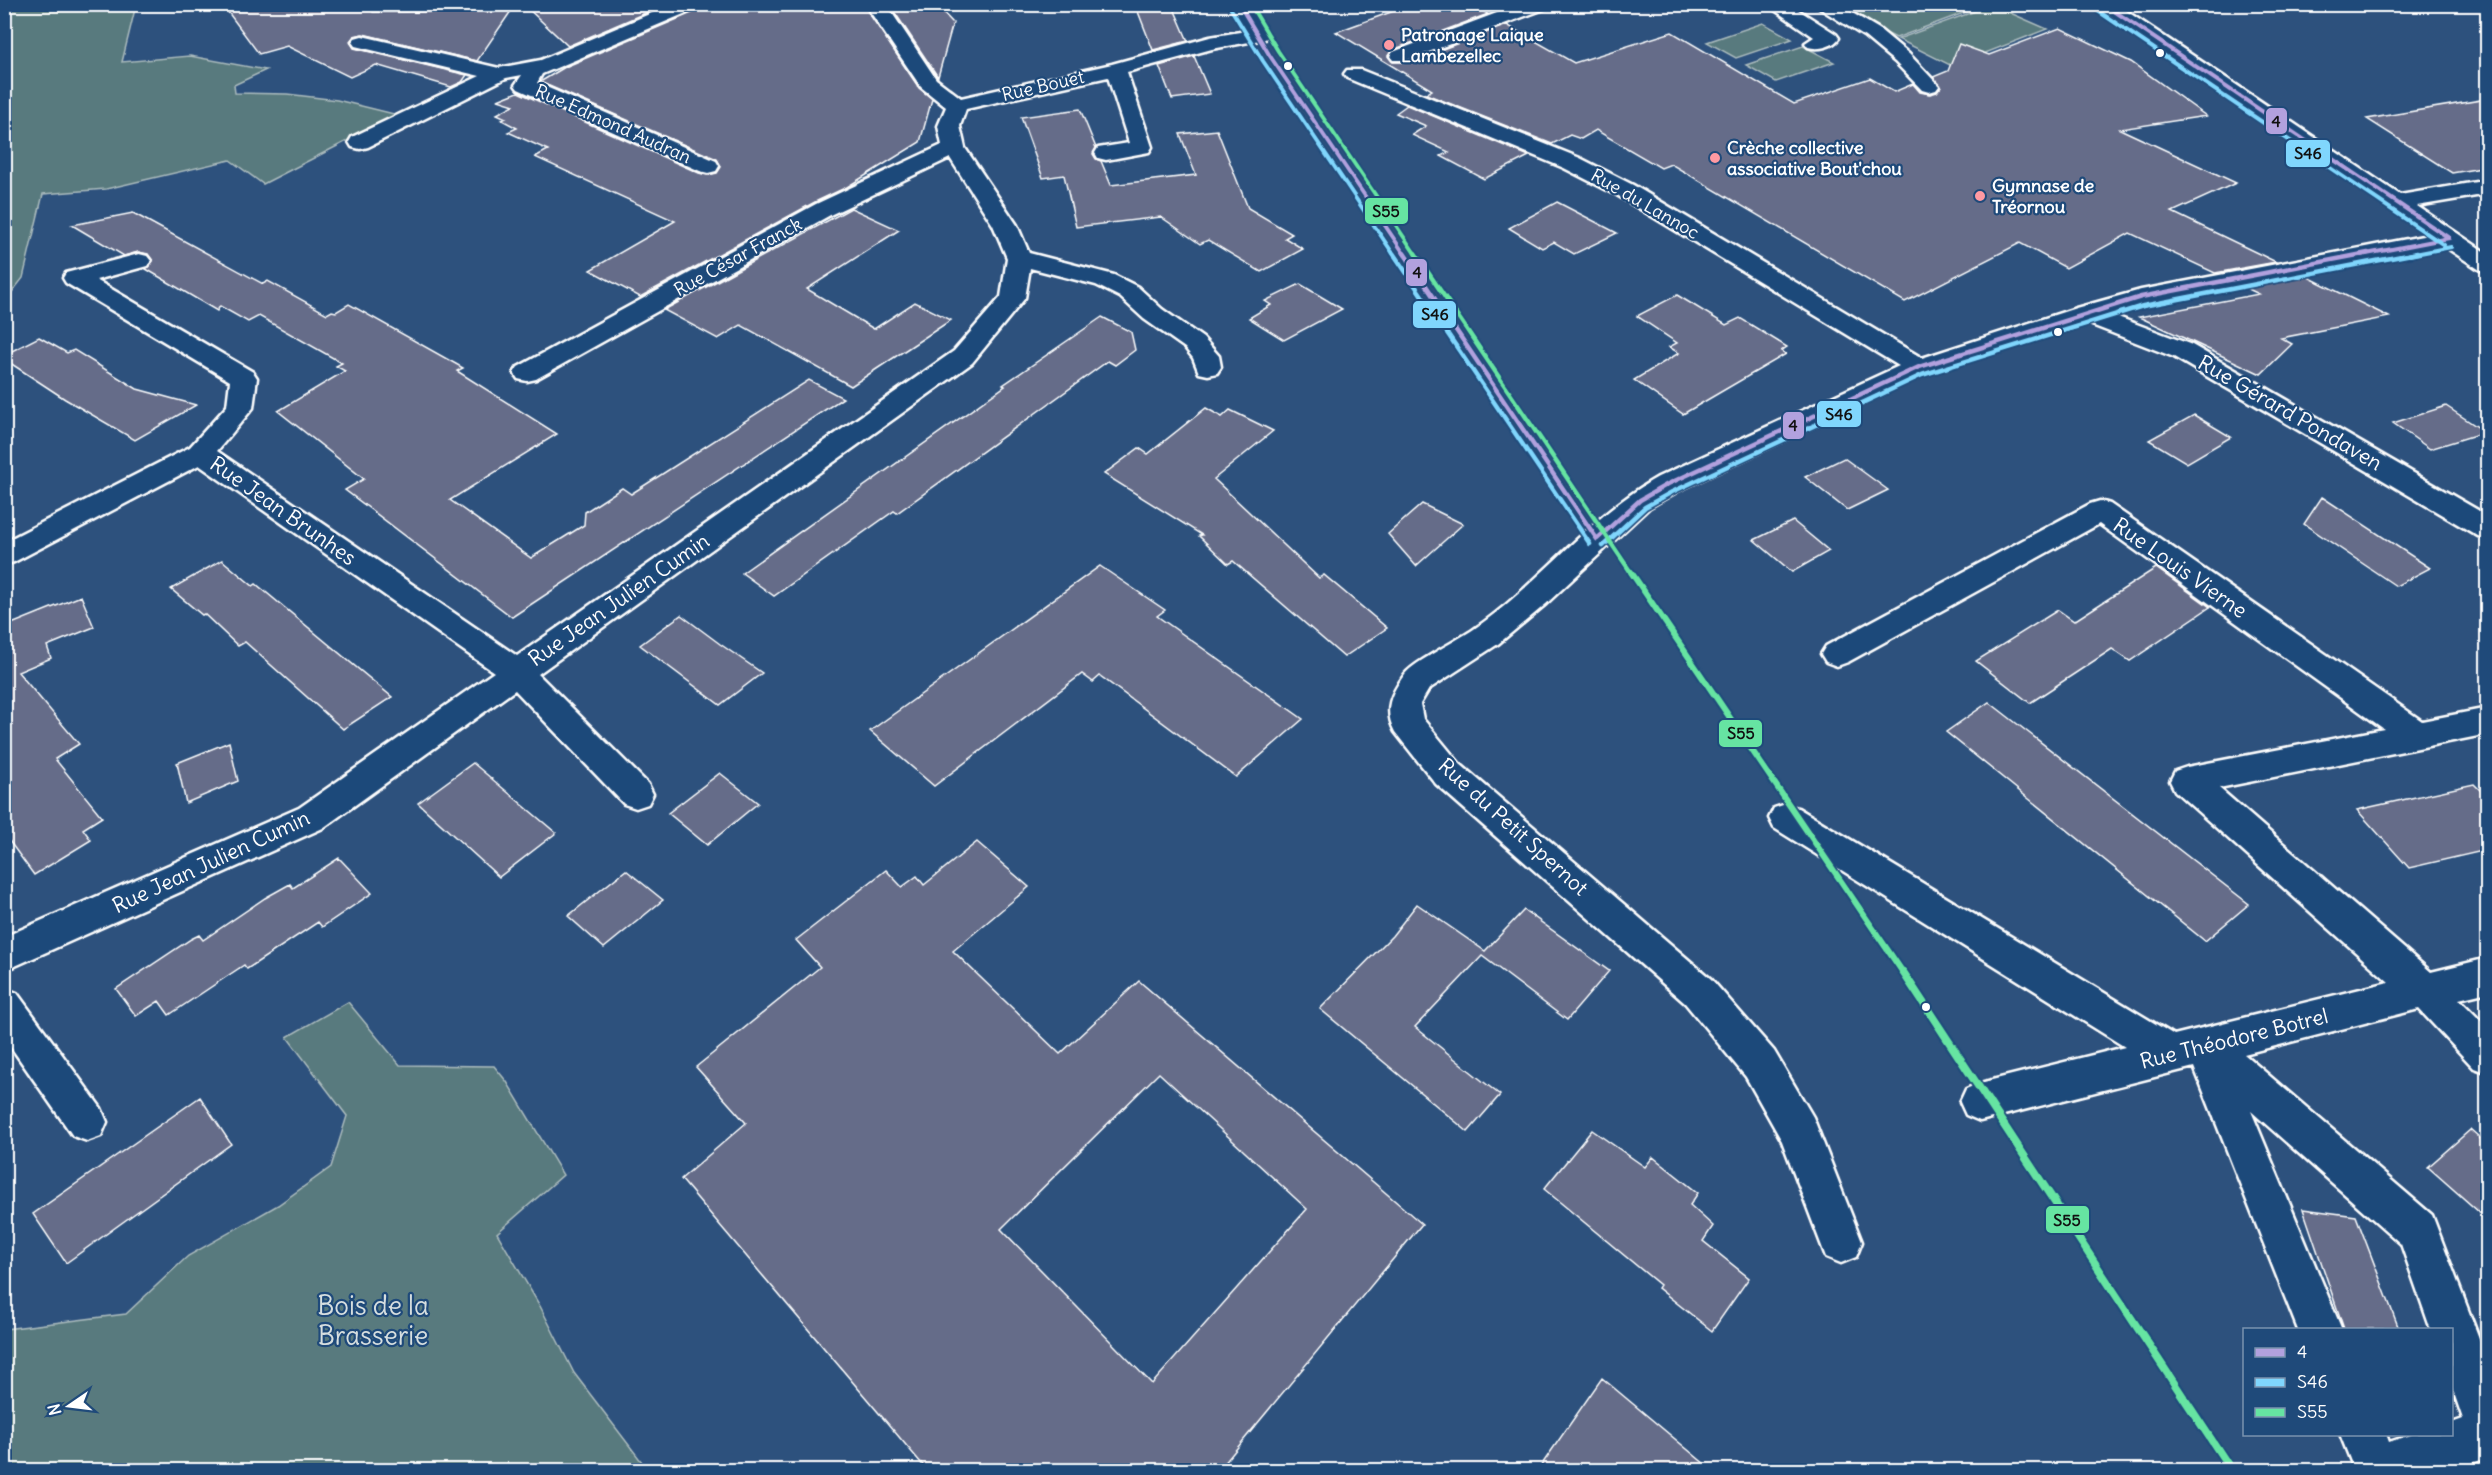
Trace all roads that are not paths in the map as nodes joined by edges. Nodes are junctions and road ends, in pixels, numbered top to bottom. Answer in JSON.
{"nodes":[{"id":1,"x":691,"y":4,"type":"edge"},
{"id":2,"x":874,"y":4,"type":"edge"},
{"id":3,"x":1239,"y":4,"type":"edge"},
{"id":4,"x":1540,"y":4,"type":"edge"},
{"id":5,"x":1775,"y":4,"type":"edge"},
{"id":6,"x":1822,"y":4,"type":"edge"},
{"id":7,"x":2103,"y":4,"type":"edge"},
{"id":8,"x":362,"y":42,"type":"dead end"},
{"id":9,"x":1815,"y":43,"type":"dead end"},
{"id":10,"x":1400,"y":56,"type":"dead end"},
{"id":11,"x":540,"y":61,"type":"junction"},
{"id":12,"x":1116,"y":69,"type":"junction"},
{"id":13,"x":499,"y":74,"type":"junction"},
{"id":14,"x":1354,"y":74,"type":"dead end"},
{"id":15,"x":1929,"y":86,"type":"dead end"},
{"id":16,"x":957,"y":105,"type":"junction"},
{"id":17,"x":360,"y":142,"type":"dead end"},
{"id":18,"x":954,"y":148,"type":"junction"},
{"id":19,"x":1106,"y":153,"type":"dead end"},
{"id":20,"x":708,"y":166,"type":"dead end"},
{"id":21,"x":2487,"y":187,"type":"edge"},
{"id":22,"x":2396,"y":203,"type":"junction"},
{"id":23,"x":2449,"y":238,"type":"junction"},
{"id":24,"x":1019,"y":258,"type":"junction"},
{"id":25,"x":139,"y":261,"type":"dead end"},
{"id":26,"x":2487,"y":265,"type":"edge"},
{"id":27,"x":2085,"y":313,"type":"junction"},
{"id":28,"x":1208,"y":367,"type":"dead end"},
{"id":29,"x":1919,"y":367,"type":"junction"},
{"id":30,"x":527,"y":373,"type":"dead end"},
{"id":31,"x":200,"y":453,"type":"junction"},
{"id":32,"x":2487,"y":529,"type":"edge"},
{"id":33,"x":4,"y":555,"type":"edge"},
{"id":34,"x":1837,"y":654,"type":"dead end"},
{"id":35,"x":517,"y":672,"type":"junction"},
{"id":36,"x":2487,"y":721,"type":"edge"},
{"id":37,"x":2417,"y":735,"type":"junction"},
{"id":38,"x":636,"y":794,"type":"dead end"},
{"id":39,"x":1786,"y":818,"type":"dead end"},
{"id":40,"x":4,"y":955,"type":"edge"},
{"id":41,"x":2487,"y":975,"type":"edge"},
{"id":42,"x":2426,"y":991,"type":"junction"},
{"id":43,"x":4,"y":1005,"type":"edge"},
{"id":44,"x":2188,"y":1050,"type":"junction"},
{"id":45,"x":2487,"y":1055,"type":"edge"},
{"id":46,"x":1980,"y":1102,"type":"dead end"},
{"id":47,"x":87,"y":1122,"type":"dead end"},
{"id":48,"x":1841,"y":1242,"type":"dead end"},
{"id":49,"x":2320,"y":1328,"type":"edge"},
{"id":50,"x":2452,"y":1328,"type":"edge"},
{"id":51,"x":2453,"y":1330,"type":"edge"},
{"id":52,"x":2487,"y":1425,"type":"edge"},
{"id":53,"x":2487,"y":1435,"type":"edge"},
{"id":54,"x":2364,"y":1436,"type":"edge"}],
"edges":[{"from":1,"to":11,"type":"street","name":"Rue Edmond Audran"},
{"from":2,"to":16,"type":"street"},
{"from":3,"to":12,"type":"street","name":"Rue Bouet"},
{"from":4,"to":10,"type":"street"},
{"from":5,"to":9,"type":"street"},
{"from":6,"to":15,"type":"street"},
{"from":7,"to":22,"type":"street"},
{"from":8,"to":13,"type":"street"},
{"from":11,"to":13,"type":"street"},
{"from":11,"to":20,"type":"street","name":"Rue Edmond Audran"},
{"from":12,"to":16,"type":"street","name":"Rue Bouet"},
{"from":12,"to":19,"type":"street"},
{"from":13,"to":17,"type":"street"},
{"from":14,"to":29,"type":"street","name":"Rue du Lannoc"},
{"from":16,"to":18,"type":"street"},
{"from":18,"to":24,"type":"street"},
{"from":18,"to":30,"type":"street","name":"Rue César Franck"},
{"from":21,"to":22,"type":"street"},
{"from":22,"to":23,"type":"street"},
{"from":23,"to":26,"type":"street"},
{"from":23,"to":27,"type":"street","name":"Rue du Petit Spernot"},
{"from":24,"to":28,"type":"street"},
{"from":24,"to":35,"type":"street","name":"Rue Jean Julien Cumin"},
{"from":25,"to":31,"type":"street","name":"Rue Jean Brunhes"},
{"from":27,"to":29,"type":"street","name":"Rue du Petit Spernot"},
{"from":27,"to":32,"type":"street","name":"Rue Gérard Pondaven"},
{"from":29,"to":48,"type":"street","name":"Rue du Petit Spernot"},
{"from":31,"to":33,"type":"street"},
{"from":31,"to":35,"type":"street","name":"Rue Jean Brunhes"},
{"from":34,"to":37,"type":"street","name":"Rue Louis Vierne"},
{"from":35,"to":38,"type":"street","name":"Rue Jean Brunhes"},
{"from":35,"to":40,"type":"street","name":"Rue Jean Julien Cumin"},
{"from":36,"to":37,"type":"street"},
{"from":37,"to":42,"type":"street"},
{"from":39,"to":44,"type":"street"},
{"from":41,"to":42,"type":"street","name":"Rue Théodore Botrel"},
{"from":42,"to":44,"type":"street","name":"Rue Théodore Botrel"},
{"from":42,"to":45,"type":"street"},
{"from":43,"to":47,"type":"street"},
{"from":44,"to":46,"type":"street","name":"Rue Théodore Botrel"},
{"from":44,"to":49,"type":"street"},
{"from":44,"to":50,"type":"street"},
{"from":51,"to":52,"type":"street"},
{"from":53,"to":54,"type":"street"}]}
